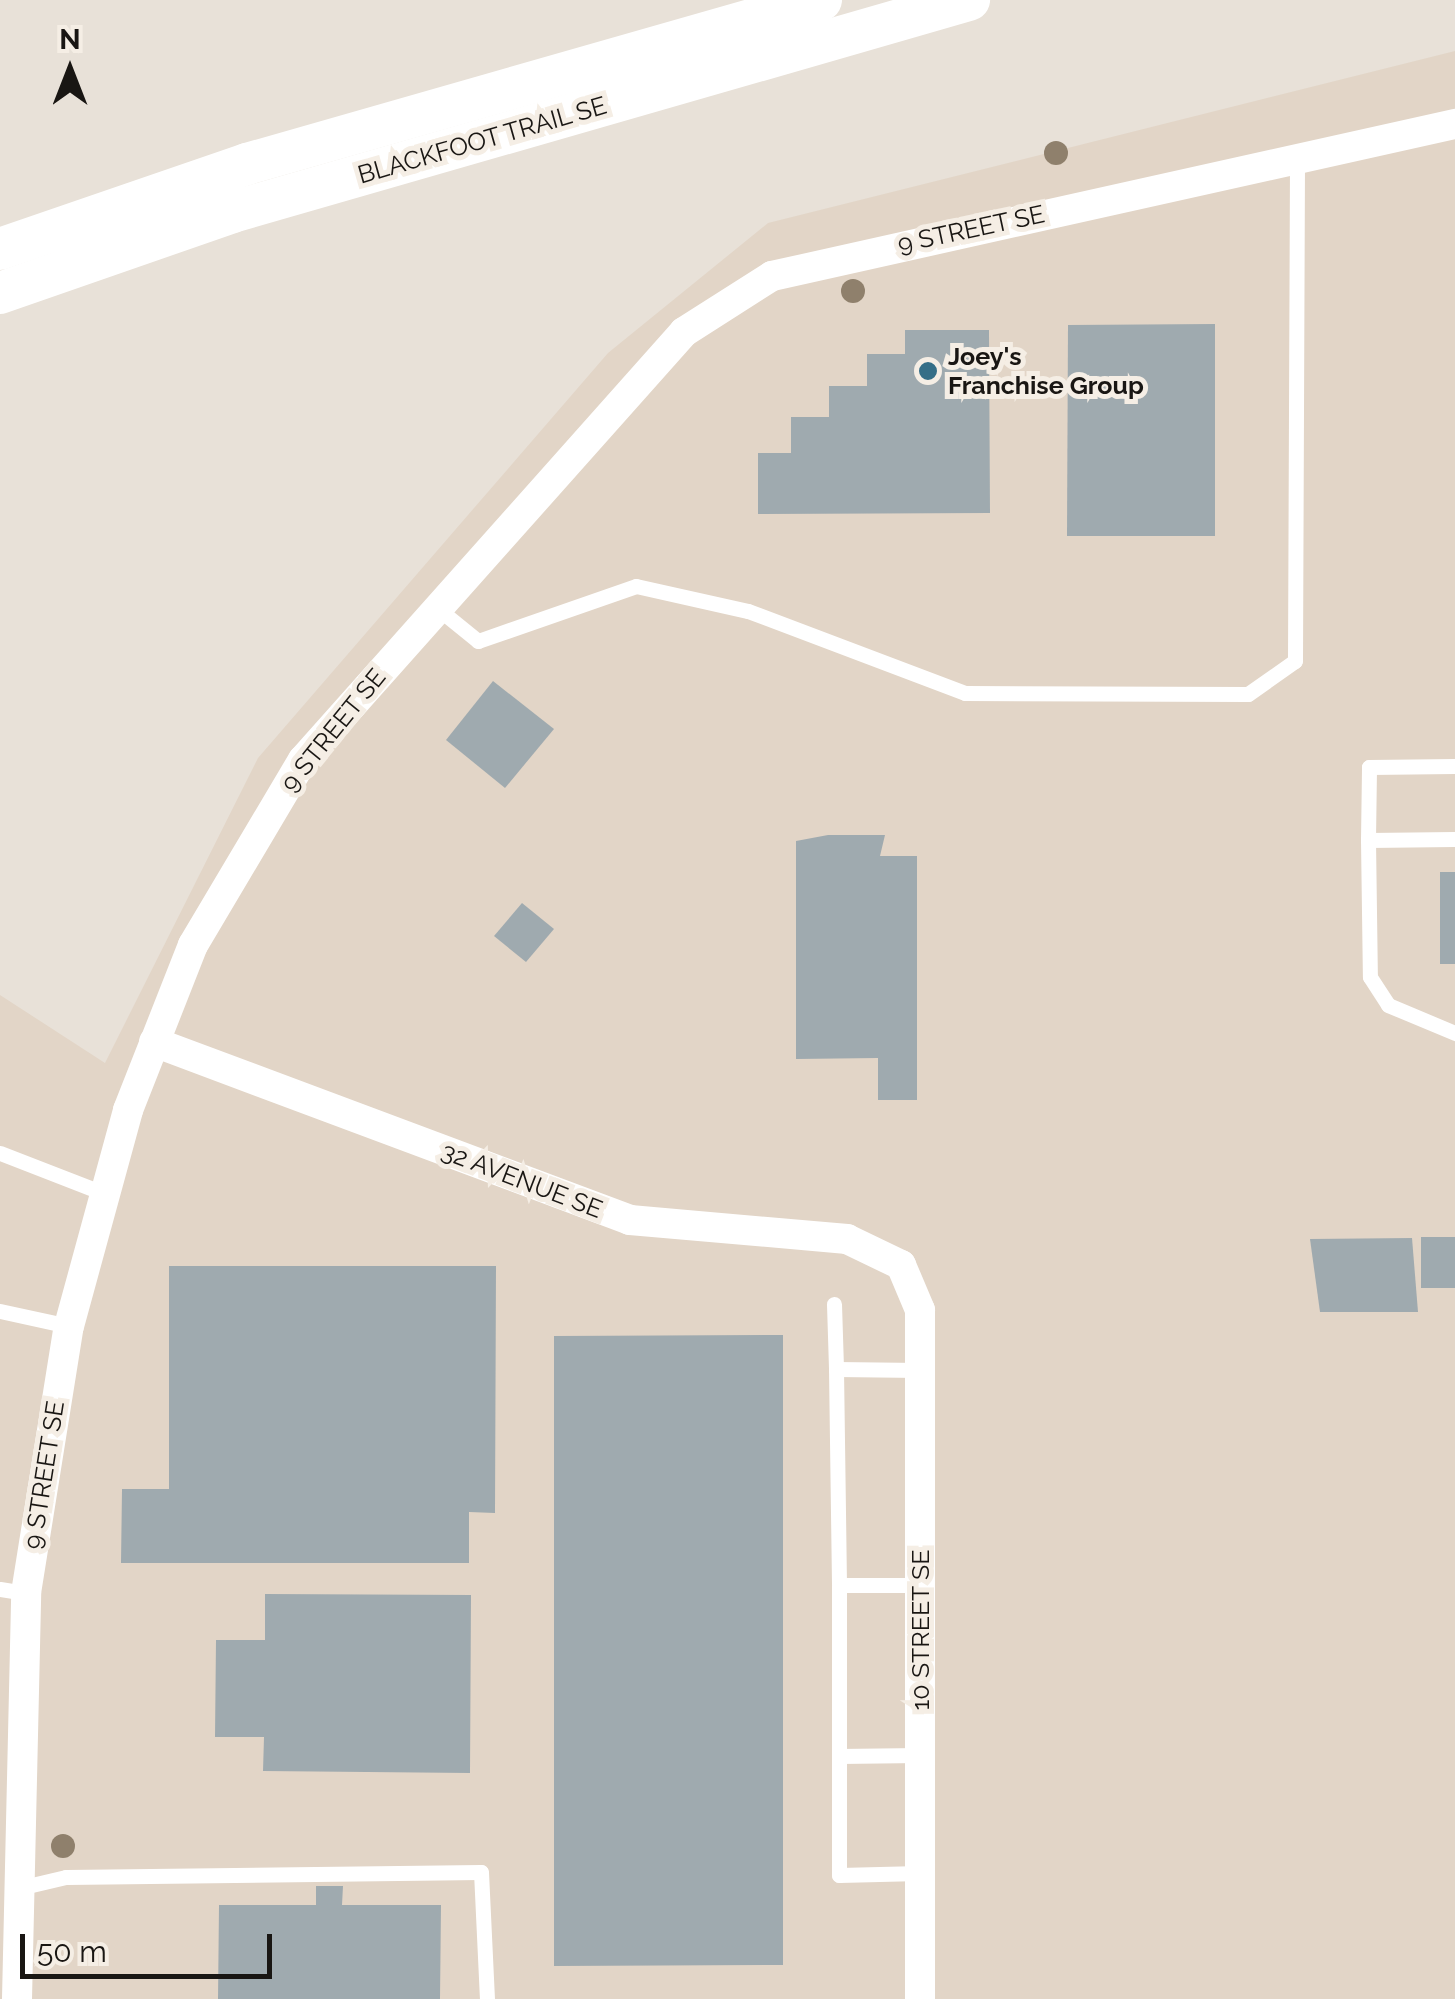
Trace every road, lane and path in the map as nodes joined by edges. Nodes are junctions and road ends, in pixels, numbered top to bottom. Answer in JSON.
{"nodes":[{"id":1,"x":821,"y":0,"type":"edge"},
{"id":2,"x":969,"y":0,"type":"edge"},
{"id":3,"x":1455,"y":124,"type":"edge"},
{"id":4,"x":1297,"y":158,"type":"junction"},
{"id":5,"x":0,"y":249,"type":"edge"},
{"id":6,"x":0,"y":293,"type":"edge"},
{"id":7,"x":436,"y":607,"type":"junction"},
{"id":8,"x":1455,"y":766,"type":"edge"},
{"id":9,"x":1368,"y":840,"type":"junction"},
{"id":10,"x":1455,"y":840,"type":"edge"},
{"id":11,"x":1455,"y":1033,"type":"edge"},
{"id":12,"x":154,"y":1042,"type":"junction"},
{"id":13,"x":0,"y":1153,"type":"edge"},
{"id":14,"x":102,"y":1194,"type":"junction"},
{"id":15,"x":901,"y":1265,"type":"joint"},
{"id":16,"x":834,"y":1304,"type":"dead end"},
{"id":17,"x":0,"y":1311,"type":"edge"},
{"id":18,"x":69,"y":1326,"type":"junction"},
{"id":19,"x":836,"y":1369,"type":"junction"},
{"id":20,"x":920,"y":1370,"type":"junction"},
{"id":21,"x":839,"y":1585,"type":"junction"},
{"id":22,"x":920,"y":1585,"type":"junction"},
{"id":23,"x":13,"y":1591,"type":"edge"},
{"id":24,"x":11,"y":1687,"type":"edge"},
{"id":25,"x":920,"y":1755,"type":"junction"},
{"id":26,"x":839,"y":1756,"type":"junction"},
{"id":27,"x":9,"y":1855,"type":"edge"},
{"id":28,"x":920,"y":1873,"type":"junction"},
{"id":29,"x":18,"y":1888,"type":"junction"},
{"id":30,"x":11,"y":1985,"type":"edge"},
{"id":31,"x":487,"y":1999,"type":"edge"},
{"id":32,"x":920,"y":1999,"type":"edge"}],
"edges":[{"from":1,"to":5,"type":"main road","name":"BLACKFOOT TRAIL SE"},
{"from":2,"to":6,"type":"main road","name":"BLACKFOOT TRAIL SE"},
{"from":3,"to":4,"type":"street","name":"9 STREET SE"},
{"from":4,"to":7,"type":"street","name":"9 STREET SE"},
{"from":4,"to":7,"type":"lane"},
{"from":7,"to":12,"type":"street","name":"9 STREET SE"},
{"from":8,"to":9,"type":"lane"},
{"from":9,"to":10,"type":"lane"},
{"from":9,"to":11,"type":"lane"},
{"from":12,"to":14,"type":"street","name":"9 STREET SE"},
{"from":12,"to":15,"type":"street","name":"32 AVENUE SE"},
{"from":13,"to":14,"type":"lane"},
{"from":14,"to":18,"type":"street","name":"9 STREET SE"},
{"from":15,"to":20,"type":"street","name":"10 STREET SE"},
{"from":16,"to":19,"type":"lane"},
{"from":17,"to":18,"type":"lane"},
{"from":18,"to":23,"type":"street","name":"9 STREET SE"},
{"from":19,"to":20,"type":"lane"},
{"from":19,"to":21,"type":"lane"},
{"from":20,"to":22,"type":"street","name":"10 STREET SE"},
{"from":21,"to":22,"type":"lane"},
{"from":21,"to":26,"type":"lane"},
{"from":22,"to":25,"type":"street","name":"10 STREET SE"},
{"from":23,"to":24,"type":"street","name":"9 STREET SE"},
{"from":24,"to":27,"type":"street","name":"9 STREET SE"},
{"from":25,"to":26,"type":"lane"},
{"from":25,"to":28,"type":"street","name":"10 STREET SE"},
{"from":26,"to":28,"type":"lane"},
{"from":27,"to":29,"type":"street","name":"9 STREET SE"},
{"from":28,"to":32,"type":"street","name":"10 STREET SE"},
{"from":29,"to":30,"type":"street","name":"9 STREET SE"},
{"from":29,"to":31,"type":"lane"}]}
